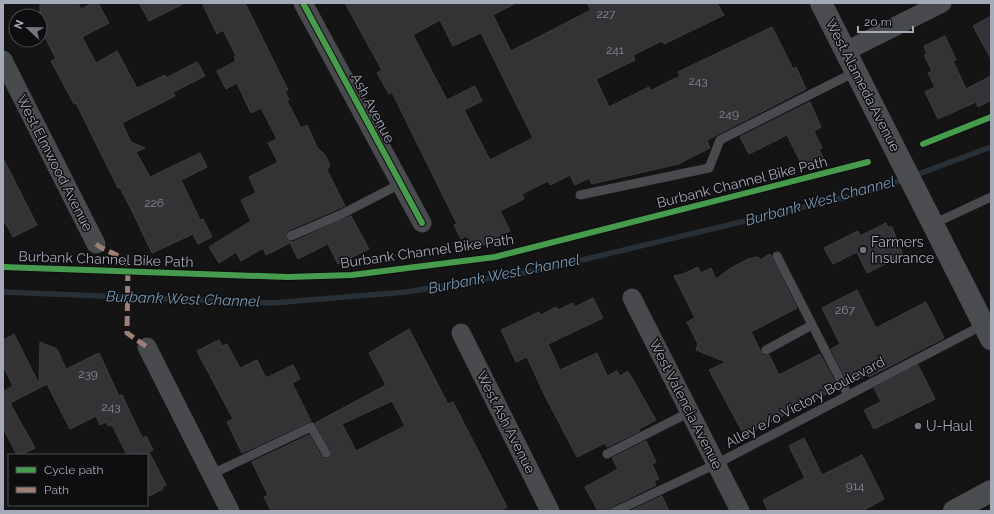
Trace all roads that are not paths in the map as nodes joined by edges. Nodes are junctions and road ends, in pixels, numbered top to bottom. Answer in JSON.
{"nodes":[{"id":1,"x":303,"y":3,"type":"edge"},
{"id":2,"x":821,"y":3,"type":"edge"},
{"id":3,"x":942,"y":3,"type":"edge"},
{"id":4,"x":846,"y":51,"type":"junction"},
{"id":5,"x":3,"y":60,"type":"edge"},
{"id":6,"x":855,"y":72,"type":"junction"},
{"id":7,"x":400,"y":184,"type":"junction"},
{"id":8,"x":580,"y":195,"type":"dead end"},
{"id":9,"x":991,"y":197,"type":"edge"},
{"id":10,"x":930,"y":219,"type":"junction"},
{"id":11,"x":422,"y":224,"type":"dead end"},
{"id":12,"x":291,"y":236,"type":"dead end"},
{"id":13,"x":96,"y":244,"type":"dead end"},
{"id":14,"x":777,"y":256,"type":"dead end"},
{"id":15,"x":632,"y":298,"type":"dead end"},
{"id":16,"x":812,"y":325,"type":"junction"},
{"id":17,"x":987,"y":332,"type":"edge"},
{"id":18,"x":461,"y":333,"type":"dead end"},
{"id":19,"x":147,"y":347,"type":"dead end"},
{"id":20,"x":766,"y":350,"type":"dead end"},
{"id":21,"x":848,"y":395,"type":"junction"},
{"id":22,"x":690,"y":412,"type":"junction"},
{"id":23,"x":326,"y":453,"type":"dead end"},
{"id":24,"x":607,"y":454,"type":"dead end"},
{"id":25,"x":716,"y":464,"type":"junction"},
{"id":26,"x":212,"y":474,"type":"junction"},
{"id":27,"x":991,"y":491,"type":"edge"},
{"id":28,"x":230,"y":511,"type":"edge"},
{"id":29,"x":550,"y":511,"type":"edge"},
{"id":30,"x":616,"y":511,"type":"edge"},
{"id":31,"x":740,"y":511,"type":"edge"},
{"id":32,"x":954,"y":511,"type":"edge"}],
"edges":[{"from":1,"to":7,"type":"street","name":"Ash Avenue"},
{"from":2,"to":4,"type":"main road","name":"West Alameda Avenue"},
{"from":3,"to":4,"type":"street"},
{"from":4,"to":6,"type":"main road","name":"West Alameda Avenue"},
{"from":5,"to":13,"type":"street","name":"West Elmwood Avenue"},
{"from":6,"to":8,"type":"lane"},
{"from":6,"to":10,"type":"main road","name":"West Alameda Avenue"},
{"from":7,"to":11,"type":"street","name":"Ash Avenue"},
{"from":7,"to":12,"type":"lane"},
{"from":9,"to":10,"type":"lane"},
{"from":10,"to":17,"type":"main road","name":"West Alameda Avenue"},
{"from":14,"to":16,"type":"lane"},
{"from":15,"to":22,"type":"street","name":"West Valencia Avenue"},
{"from":16,"to":20,"type":"lane"},
{"from":16,"to":21,"type":"lane"},
{"from":17,"to":21,"type":"lane","name":"Alley e/o Victory Boulevard"},
{"from":18,"to":29,"type":"street","name":"West Ash Avenue"},
{"from":19,"to":26,"type":"street"},
{"from":21,"to":25,"type":"lane","name":"Alley e/o Victory Boulevard"},
{"from":22,"to":24,"type":"lane"},
{"from":22,"to":25,"type":"street","name":"West Valencia Avenue"},
{"from":23,"to":26,"type":"lane"},
{"from":25,"to":30,"type":"lane","name":"Alley e/o Victory Boulevard"},
{"from":25,"to":31,"type":"street","name":"West Valencia Avenue"},
{"from":26,"to":28,"type":"street"},
{"from":27,"to":32,"type":"main road"}]}
